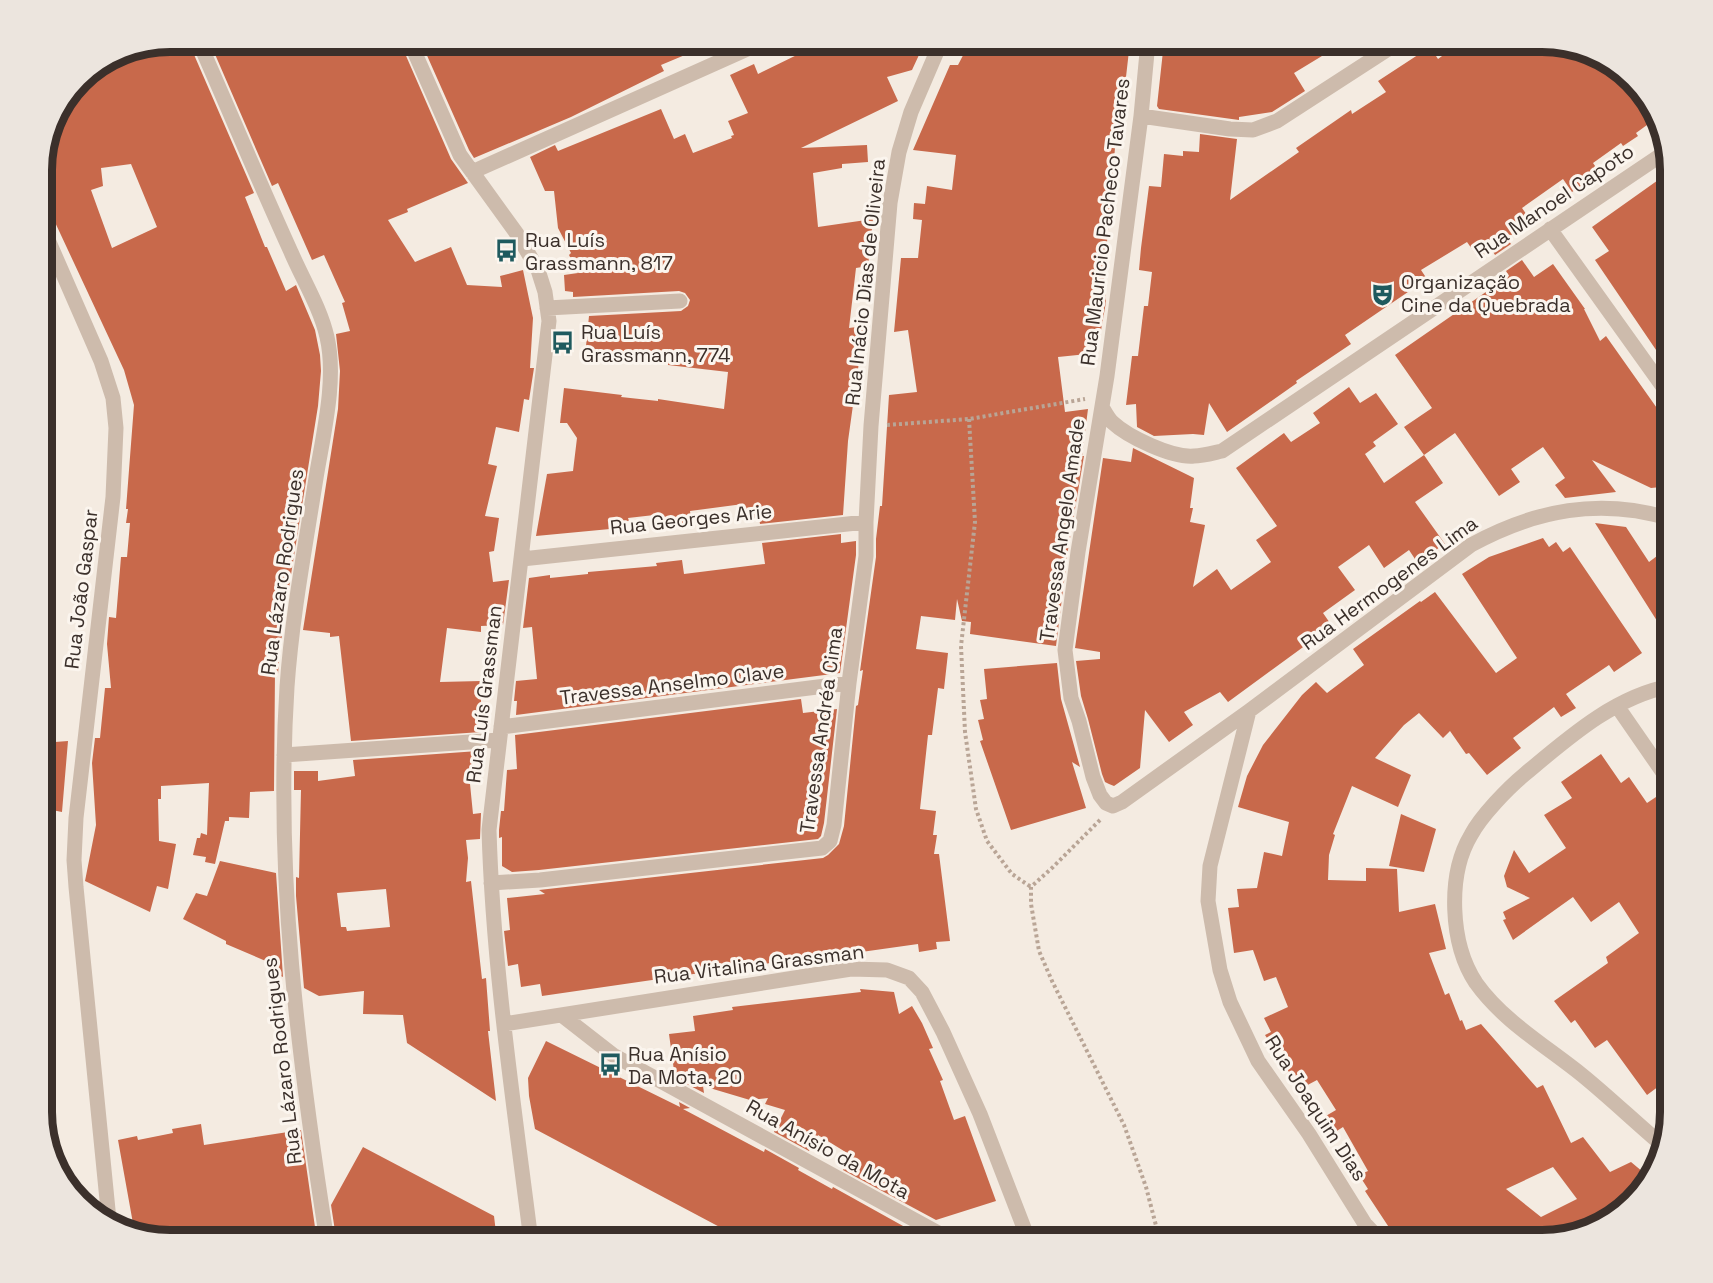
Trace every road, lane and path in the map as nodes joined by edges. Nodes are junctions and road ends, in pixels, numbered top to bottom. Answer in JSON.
{"nodes":[{"id":1,"x":203,"y":52,"type":"edge"},
{"id":2,"x":414,"y":52,"type":"edge"},
{"id":3,"x":741,"y":52,"type":"edge"},
{"id":4,"x":937,"y":52,"type":"edge"},
{"id":5,"x":1147,"y":52,"type":"edge"},
{"id":6,"x":1384,"y":52,"type":"edge"},
{"id":7,"x":1141,"y":116,"type":"junction"},
{"id":8,"x":1659,"y":156,"type":"edge"},
{"id":9,"x":472,"y":172,"type":"junction"},
{"id":10,"x":1550,"y":229,"type":"junction"},
{"id":11,"x":53,"y":251,"type":"edge"},
{"id":12,"x":680,"y":301,"type":"dead end"},
{"id":13,"x":547,"y":308,"type":"junction"},
{"id":14,"x":1660,"y":383,"type":"edge"},
{"id":15,"x":1102,"y":401,"type":"junction"},
{"id":16,"x":969,"y":418,"type":"junction"},
{"id":17,"x":871,"y":426,"type":"junction"},
{"id":18,"x":1660,"y":516,"type":"edge"},
{"id":19,"x":866,"y":522,"type":"junction"},
{"id":20,"x":522,"y":559,"type":"junction"},
{"id":21,"x":849,"y":683,"type":"junction"},
{"id":22,"x":1660,"y":688,"type":"edge"},
{"id":23,"x":1617,"y":706,"type":"junction"},
{"id":24,"x":1249,"y":711,"type":"junction"},
{"id":25,"x":500,"y":733,"type":"junction"},
{"id":26,"x":284,"y":755,"type":"junction"},
{"id":27,"x":1660,"y":768,"type":"edge"},
{"id":28,"x":1113,"y":806,"type":"junction"},
{"id":29,"x":491,"y":883,"type":"junction"},
{"id":30,"x":1031,"y":887,"type":"junction"},
{"id":31,"x":562,"y":1016,"type":"junction"},
{"id":32,"x":504,"y":1024,"type":"junction"},
{"id":33,"x":1657,"y":1141,"type":"edge"},
{"id":34,"x":108,"y":1213,"type":"edge"},
{"id":35,"x":325,"y":1230,"type":"edge"},
{"id":36,"x":530,"y":1230,"type":"edge"},
{"id":37,"x":933,"y":1230,"type":"edge"},
{"id":38,"x":1025,"y":1230,"type":"edge"},
{"id":39,"x":1158,"y":1230,"type":"edge"},
{"id":40,"x":1371,"y":1230,"type":"edge"}],
"edges":[{"from":1,"to":26,"type":"street","name":"Rua Lázaro Rodrigues"},
{"from":2,"to":9,"type":"street","name":"Rua Luís Grassman"},
{"from":3,"to":9,"type":"street"},
{"from":4,"to":17,"type":"street","name":"Rua Inácio Dias de Oliveira"},
{"from":5,"to":7,"type":"street","name":"Rua Mauricio Pacheco Tavares"},
{"from":6,"to":7,"type":"street"},
{"from":7,"to":15,"type":"street","name":"Rua Mauricio Pacheco Tavares"},
{"from":8,"to":10,"type":"street","name":"Rua Manoel Capoto"},
{"from":9,"to":13,"type":"street","name":"Rua Luís Grassman"},
{"from":10,"to":14,"type":"street"},
{"from":10,"to":15,"type":"street","name":"Rua Manoel Capoto"},
{"from":11,"to":34,"type":"street","name":"Rua João Gaspar"},
{"from":12,"to":13,"type":"street"},
{"from":13,"to":20,"type":"street","name":"Rua Luís Grassman"},
{"from":15,"to":16,"type":"path"},
{"from":15,"to":28,"type":"street","name":"Travessa Angelo Amade"},
{"from":16,"to":17,"type":"path"},
{"from":16,"to":30,"type":"path"},
{"from":17,"to":19,"type":"street","name":"Travessa Andréa Cima"},
{"from":18,"to":24,"type":"street","name":"Rua Hermogenes Lima"},
{"from":19,"to":20,"type":"street","name":"Rua Georges Arie"},
{"from":19,"to":21,"type":"street","name":"Travessa Andréa Cima"},
{"from":20,"to":25,"type":"street","name":"Rua Luís Grassman"},
{"from":21,"to":25,"type":"street","name":"Travessa Anselmo Clave"},
{"from":21,"to":29,"type":"street","name":"Travessa Andréa Cima"},
{"from":22,"to":23,"type":"street"},
{"from":23,"to":27,"type":"street"},
{"from":23,"to":33,"type":"street"},
{"from":24,"to":28,"type":"street"},
{"from":24,"to":40,"type":"street","name":"Rua Joaquim Dias"},
{"from":25,"to":26,"type":"street","name":"Travessa Anselmo Clave"},
{"from":25,"to":29,"type":"street","name":"Rua Luís Grassman"},
{"from":26,"to":35,"type":"street","name":"Rua Lázaro Rodrigues"},
{"from":28,"to":30,"type":"path"},
{"from":29,"to":32,"type":"street","name":"Rua Luís Grassman"},
{"from":30,"to":39,"type":"path"},
{"from":31,"to":32,"type":"street","name":"Rua Vitalina Grassman"},
{"from":31,"to":37,"type":"street","name":"Rua Anísio da Mota"},
{"from":31,"to":38,"type":"street","name":"Rua Vitalina Grassman"},
{"from":32,"to":36,"type":"street","name":"Rua Luís Grassman"}]}
